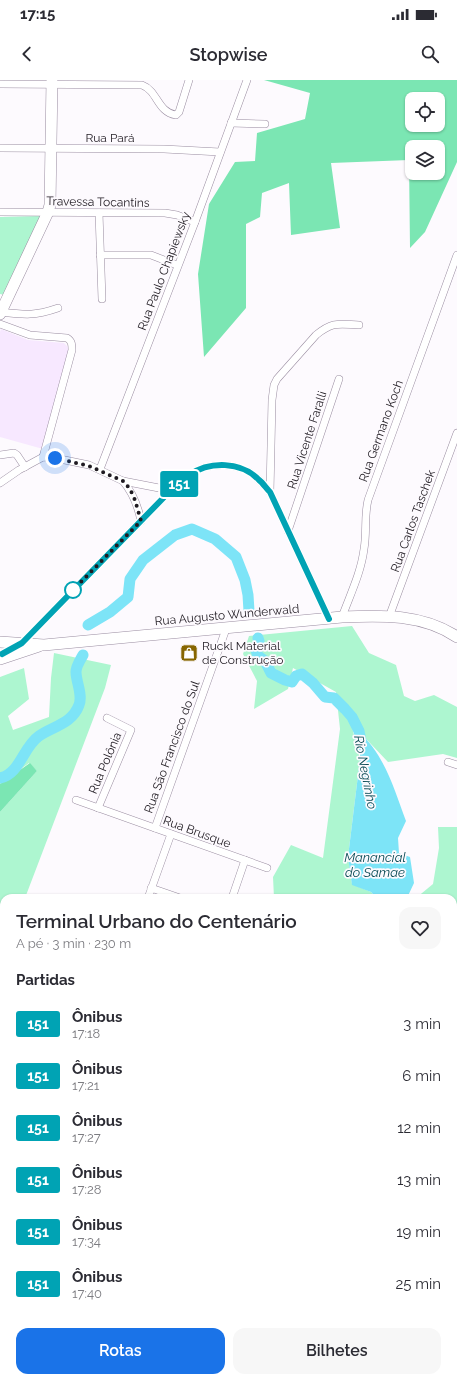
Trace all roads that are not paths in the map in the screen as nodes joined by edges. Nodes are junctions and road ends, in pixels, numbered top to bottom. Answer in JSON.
{"nodes":[{"id":1,"x":189,"y":80,"type":"edge"},
{"id":2,"x":247,"y":80,"type":"edge"},
{"id":3,"x":52,"y":82,"type":"edge"},
{"id":4,"x":0,"y":84,"type":"edge"},
{"id":5,"x":231,"y":122,"type":"junction"},
{"id":6,"x":265,"y":124,"type":"dead end"},
{"id":7,"x":0,"y":148,"type":"edge"},
{"id":8,"x":52,"y":149,"type":"junction"},
{"id":9,"x":220,"y":152,"type":"junction"},
{"id":10,"x":0,"y":212,"type":"edge"},
{"id":11,"x":48,"y":212,"type":"junction"},
{"id":12,"x":99,"y":213,"type":"junction"},
{"id":13,"x":195,"y":222,"type":"junction"},
{"id":14,"x":100,"y":255,"type":"junction"},
{"id":15,"x":457,"y":255,"type":"edge"},
{"id":16,"x":177,"y":265,"type":"junction"},
{"id":17,"x":454,"y":272,"type":"edge"},
{"id":18,"x":102,"y":299,"type":"dead end"},
{"id":19,"x":58,"y":308,"type":"dead end"},
{"id":20,"x":0,"y":317,"type":"edge"},
{"id":21,"x":359,"y":325,"type":"dead end"},
{"id":22,"x":339,"y":379,"type":"dead end"},
{"id":23,"x":457,"y":433,"type":"edge"},
{"id":24,"x":0,"y":455,"type":"edge"},
{"id":25,"x":43,"y":457,"type":"junction"},
{"id":26,"x":24,"y":467,"type":"junction"},
{"id":27,"x":100,"y":469,"type":"junction"},
{"id":28,"x":123,"y":481,"type":"junction"},
{"id":29,"x":0,"y":483,"type":"edge"},
{"id":30,"x":172,"y":489,"type":"junction"},
{"id":31,"x":270,"y":492,"type":"junction"},
{"id":32,"x":141,"y":521,"type":"junction"},
{"id":33,"x":288,"y":531,"type":"junction"},
{"id":34,"x":389,"y":617,"type":"junction"},
{"id":35,"x":342,"y":618,"type":"junction"},
{"id":36,"x":329,"y":619,"type":"junction"},
{"id":37,"x":226,"y":628,"type":"junction"},
{"id":38,"x":457,"y":637,"type":"edge"},
{"id":39,"x":22,"y":643,"type":"junction"},
{"id":40,"x":44,"y":644,"type":"junction"},
{"id":41,"x":0,"y":652,"type":"edge"},
{"id":42,"x":107,"y":718,"type":"dead end"},
{"id":43,"x":448,"y":762,"type":"dead end"},
{"id":44,"x":457,"y":765,"type":"edge"},
{"id":45,"x":76,"y":800,"type":"dead end"},
{"id":46,"x":98,"y":808,"type":"junction"},
{"id":47,"x":155,"y":828,"type":"junction"},
{"id":48,"x":171,"y":834,"type":"junction"},
{"id":49,"x":245,"y":860,"type":"junction"},
{"id":50,"x":267,"y":868,"type":"dead end"},
{"id":51,"x":151,"y":888,"type":"junction"},
{"id":52,"x":149,"y":894,"type":"edge"},
{"id":53,"x":168,"y":894,"type":"edge"},
{"id":54,"x":233,"y":894,"type":"edge"}],
"edges":[{"from":1,"to":3,"type":"street"},
{"from":2,"to":5,"type":"street","name":"Rua Paulo Chapiewsky"},
{"from":3,"to":4,"type":"street"},
{"from":3,"to":8,"type":"main road"},
{"from":5,"to":6,"type":"street"},
{"from":5,"to":9,"type":"street","name":"Rua Paulo Chapiewsky"},
{"from":7,"to":8,"type":"street","name":"Rua Pará"},
{"from":8,"to":9,"type":"street","name":"Rua Pará"},
{"from":8,"to":11,"type":"main road"},
{"from":9,"to":13,"type":"street","name":"Rua Paulo Chapiewsky"},
{"from":10,"to":11,"type":"street","name":"Travessa Tocantins"},
{"from":11,"to":12,"type":"street","name":"Travessa Tocantins"},
{"from":11,"to":20,"type":"main road"},
{"from":12,"to":13,"type":"street","name":"Travessa Tocantins"},
{"from":12,"to":14,"type":"street"},
{"from":13,"to":16,"type":"street","name":"Rua Paulo Chapiewsky"},
{"from":14,"to":16,"type":"street"},
{"from":14,"to":18,"type":"street"},
{"from":15,"to":17,"type":"street","name":"Rua Germano Koch"},
{"from":16,"to":27,"type":"street","name":"Rua Paulo Chapiewsky"},
{"from":17,"to":35,"type":"street","name":"Rua Germano Koch"},
{"from":19,"to":20,"type":"street"},
{"from":20,"to":25,"type":"street"},
{"from":21,"to":31,"type":"street"},
{"from":22,"to":33,"type":"street","name":"Rua Vicente Faralli"},
{"from":23,"to":34,"type":"street","name":"Rua Carlos Taschek"},
{"from":24,"to":26,"type":"street"},
{"from":25,"to":26,"type":"street"},
{"from":25,"to":27,"type":"street"},
{"from":26,"to":29,"type":"street"},
{"from":27,"to":28,"type":"street"},
{"from":28,"to":30,"type":"street"},
{"from":28,"to":32,"type":"street"},
{"from":30,"to":31,"type":"street"},
{"from":30,"to":32,"type":"street"},
{"from":31,"to":33,"type":"street"},
{"from":32,"to":39,"type":"street"},
{"from":33,"to":36,"type":"street"},
{"from":34,"to":35,"type":"main road","name":"Rua Augusto Wunderwald"},
{"from":34,"to":38,"type":"main road","name":"Rua Augusto Wunderwald"},
{"from":35,"to":36,"type":"main road","name":"Rua Augusto Wunderwald"},
{"from":36,"to":37,"type":"main road","name":"Rua Augusto Wunderwald"},
{"from":37,"to":40,"type":"main road","name":"Rua Augusto Wunderwald"},
{"from":37,"to":47,"type":"street","name":"Rua São Francisco do Sul"},
{"from":39,"to":40,"type":"main road","name":"Rua Augusto Wunderwald"},
{"from":39,"to":41,"type":"main road","name":"Rua Augusto Wunderwald"},
{"from":40,"to":41,"type":"main road","name":"Rua Augusto Wunderwald"},
{"from":42,"to":46,"type":"street","name":"Rua Polônia"},
{"from":43,"to":44,"type":"street"},
{"from":45,"to":46,"type":"street","name":"Rua Brusque"},
{"from":46,"to":47,"type":"street","name":"Rua Brusque"},
{"from":47,"to":48,"type":"street","name":"Rua Brusque"},
{"from":48,"to":49,"type":"street","name":"Rua Brusque"},
{"from":48,"to":51,"type":"street"},
{"from":49,"to":50,"type":"street","name":"Rua Brusque"},
{"from":49,"to":54,"type":"street"},
{"from":51,"to":52,"type":"street"},
{"from":51,"to":53,"type":"street"}]}
